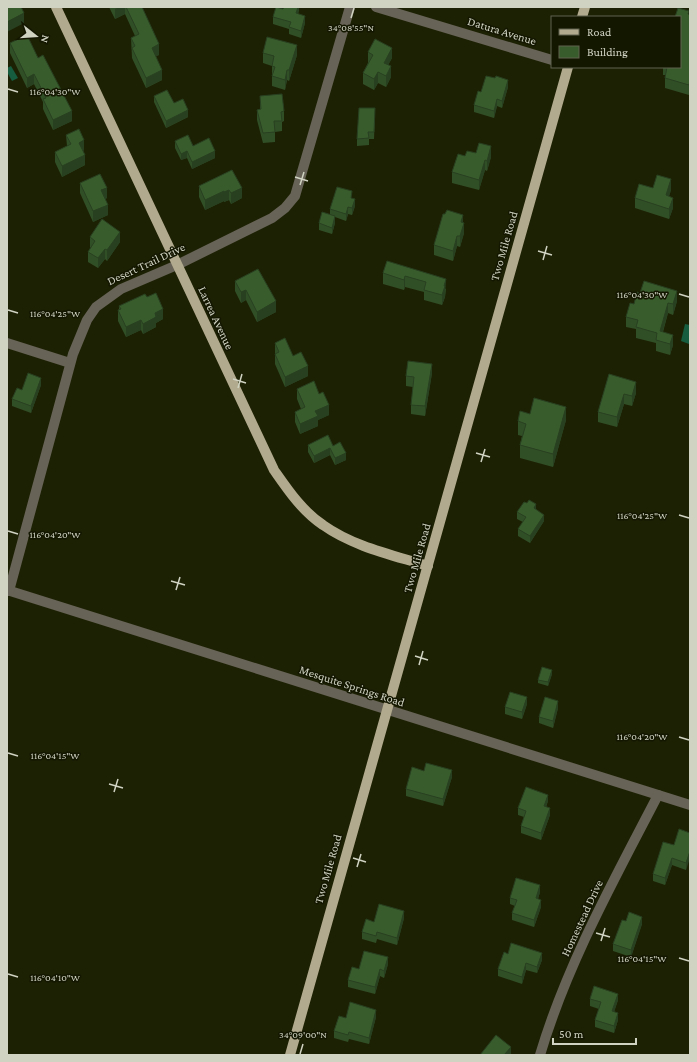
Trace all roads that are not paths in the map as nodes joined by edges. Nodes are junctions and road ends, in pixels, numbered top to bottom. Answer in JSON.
{"nodes":[{"id":1,"x":56,"y":7,"type":"edge"},
{"id":2,"x":350,"y":7,"type":"edge"},
{"id":3,"x":376,"y":7,"type":"edge"},
{"id":4,"x":551,"y":60,"type":"edge"},
{"id":5,"x":568,"y":68,"type":"edge"},
{"id":6,"x":177,"y":264,"type":"junction"},
{"id":7,"x":7,"y":343,"type":"edge"},
{"id":8,"x":70,"y":363,"type":"junction"},
{"id":9,"x":428,"y":566,"type":"junction"},
{"id":10,"x":8,"y":590,"type":"edge"},
{"id":11,"x":386,"y":711,"type":"junction"},
{"id":12,"x":658,"y":796,"type":"junction"},
{"id":13,"x":690,"y":805,"type":"edge"},
{"id":14,"x":290,"y":1055,"type":"edge"},
{"id":15,"x":540,"y":1055,"type":"edge"}],
"edges":[{"from":1,"to":6,"type":"main road","name":"Larrea Avenue"},
{"from":2,"to":6,"type":"street","name":"Desert Trail Drive"},
{"from":3,"to":4,"type":"street","name":"Datura Avenue"},
{"from":5,"to":9,"type":"main road","name":"Two Mile Road"},
{"from":6,"to":8,"type":"street","name":"Desert Trail Drive"},
{"from":6,"to":9,"type":"main road","name":"Larrea Avenue"},
{"from":7,"to":8,"type":"street"},
{"from":8,"to":10,"type":"street","name":"Desert Trail Drive"},
{"from":9,"to":11,"type":"main road","name":"Two Mile Road"},
{"from":10,"to":11,"type":"street","name":"Mesquite Springs Road"},
{"from":11,"to":12,"type":"street","name":"Mesquite Springs Road"},
{"from":11,"to":14,"type":"main road","name":"Two Mile Road"},
{"from":12,"to":13,"type":"street","name":"Mesquite Springs Road"},
{"from":12,"to":15,"type":"street","name":"Homestead Drive"}]}
